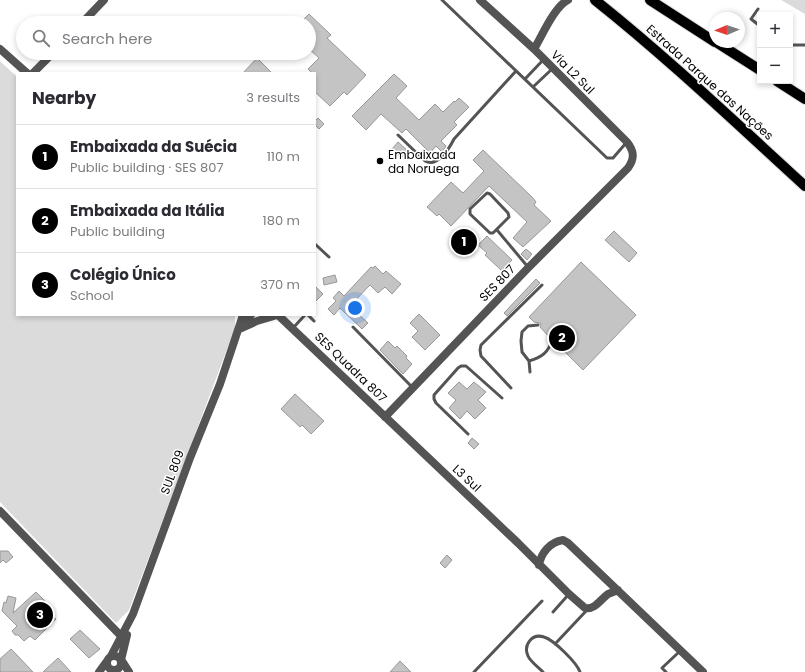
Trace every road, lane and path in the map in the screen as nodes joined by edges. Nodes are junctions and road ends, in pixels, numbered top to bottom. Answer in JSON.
{"nodes":[{"id":1,"x":104,"y":0,"type":"edge"},
{"id":2,"x":480,"y":0,"type":"edge"},
{"id":3,"x":557,"y":0,"type":"edge"},
{"id":4,"x":568,"y":0,"type":"edge"},
{"id":5,"x":595,"y":0,"type":"edge"},
{"id":6,"x":650,"y":0,"type":"edge"},
{"id":7,"x":445,"y":1,"type":"edge"},
{"id":8,"x":758,"y":9,"type":"dead end"},
{"id":9,"x":556,"y":12,"type":"junction"},
{"id":10,"x":89,"y":16,"type":"edge"},
{"id":11,"x":757,"y":23,"type":"edge"},
{"id":12,"x":709,"y":38,"type":"edge"},
{"id":13,"x":793,"y":45,"type":"edge"},
{"id":14,"x":805,"y":45,"type":"edge"},
{"id":15,"x":0,"y":48,"type":"edge"},
{"id":16,"x":725,"y":48,"type":"edge"},
{"id":17,"x":534,"y":49,"type":"junction"},
{"id":18,"x":544,"y":59,"type":"junction"},
{"id":19,"x":46,"y":60,"type":"edge"},
{"id":20,"x":552,"y":68,"type":"junction"},
{"id":21,"x":757,"y":68,"type":"edge"},
{"id":22,"x":516,"y":71,"type":"junction"},
{"id":23,"x":26,"y":72,"type":"edge"},
{"id":24,"x":34,"y":72,"type":"edge"},
{"id":25,"x":525,"y":79,"type":"junction"},
{"id":26,"x":782,"y":84,"type":"edge"},
{"id":27,"x":533,"y":87,"type":"junction"},
{"id":28,"x":805,"y":99,"type":"edge"},
{"id":29,"x":398,"y":136,"type":"dead end"},
{"id":30,"x":627,"y":142,"type":"junction"},
{"id":31,"x":628,"y":168,"type":"joint"},
{"id":32,"x":802,"y":183,"type":"edge"},
{"id":33,"x":497,"y":230,"type":"junction"},
{"id":34,"x":316,"y":245,"type":"edge"},
{"id":35,"x":329,"y":257,"type":"dead end"},
{"id":36,"x":528,"y":268,"type":"junction"},
{"id":37,"x":542,"y":285,"type":"dead end"},
{"id":38,"x":242,"y":316,"type":"edge"},
{"id":39,"x":250,"y":316,"type":"edge"},
{"id":40,"x":277,"y":316,"type":"edge"},
{"id":41,"x":306,"y":316,"type":"edge"},
{"id":42,"x":308,"y":316,"type":"edge"},
{"id":43,"x":314,"y":321,"type":"dead end"},
{"id":44,"x":538,"y":325,"type":"dead end"},
{"id":45,"x":353,"y":327,"type":"dead end"},
{"id":46,"x":293,"y":328,"type":"junction"},
{"id":47,"x":240,"y":331,"type":"junction"},
{"id":48,"x":553,"y":339,"type":"dead end"},
{"id":49,"x":529,"y":361,"type":"junction"},
{"id":50,"x":530,"y":372,"type":"dead end"},
{"id":51,"x":413,"y":388,"type":"junction"},
{"id":52,"x":511,"y":388,"type":"dead end"},
{"id":53,"x":502,"y":398,"type":"dead end"},
{"id":54,"x":385,"y":417,"type":"junction"},
{"id":55,"x":468,"y":434,"type":"dead end"},
{"id":56,"x":0,"y":510,"type":"edge"},
{"id":57,"x":541,"y":556,"type":"junction"},
{"id":58,"x":532,"y":558,"type":"junction"},
{"id":59,"x":539,"y":565,"type":"junction"},
{"id":60,"x":615,"y":587,"type":"junction"},
{"id":61,"x":569,"y":594,"type":"junction"},
{"id":62,"x":542,"y":601,"type":"dead end"},
{"id":63,"x":589,"y":609,"type":"junction"},
{"id":64,"x":553,"y":612,"type":"dead end"},
{"id":65,"x":124,"y":637,"type":"junction"},
{"id":66,"x":555,"y":644,"type":"junction"},
{"id":67,"x":680,"y":650,"type":"junction"},
{"id":68,"x":109,"y":659,"type":"junction"},
{"id":69,"x":121,"y":660,"type":"junction"},
{"id":70,"x":114,"y":671,"type":"edge"},
{"id":71,"x":98,"y":672,"type":"edge"},
{"id":72,"x":129,"y":672,"type":"edge"},
{"id":73,"x":474,"y":672,"type":"edge"},
{"id":74,"x":543,"y":672,"type":"edge"},
{"id":75,"x":580,"y":672,"type":"edge"},
{"id":76,"x":666,"y":672,"type":"edge"},
{"id":77,"x":703,"y":672,"type":"edge"}],
"edges":[{"from":1,"to":10,"type":"street"},
{"from":2,"to":17,"type":"street","name":"Via L2 Sul"},
{"from":3,"to":9,"type":"street"},
{"from":4,"to":9,"type":"street"},
{"from":5,"to":32,"type":"highway","name":"Estrada Parque das Nações"},
{"from":6,"to":12,"type":"highway","name":"Estrada Parque das Nações"},
{"from":7,"to":22,"type":"lane"},
{"from":8,"to":11,"type":"lane"},
{"from":9,"to":17,"type":"street"},
{"from":13,"to":14,"type":"lane"},
{"from":15,"to":23,"type":"street"},
{"from":16,"to":21,"type":"highway","name":"Estrada Parque das Nações"},
{"from":17,"to":18,"type":"street","name":"Via L2 Sul"},
{"from":18,"to":20,"type":"street","name":"Via L2 Sul"},
{"from":18,"to":25,"type":"lane"},
{"from":19,"to":24,"type":"street"},
{"from":20,"to":27,"type":"lane"},
{"from":20,"to":30,"type":"street","name":"Via L2 Sul"},
{"from":22,"to":25,"type":"lane"},
{"from":22,"to":29,"type":"lane"},
{"from":25,"to":27,"type":"lane"},
{"from":26,"to":28,"type":"highway"},
{"from":27,"to":30,"type":"lane"},
{"from":30,"to":31,"type":"street","name":"Via L2 Sul"},
{"from":31,"to":36,"type":"street","name":"SES 807"},
{"from":33,"to":33,"type":"lane"},
{"from":33,"to":36,"type":"lane"},
{"from":34,"to":35,"type":"lane"},
{"from":36,"to":51,"type":"street","name":"SES 807"},
{"from":37,"to":52,"type":"lane"},
{"from":38,"to":47,"type":"street","name":"SUL 809"},
{"from":39,"to":47,"type":"street","name":"SUL 809"},
{"from":40,"to":46,"type":"street","name":"SES Quadra 807"},
{"from":40,"to":47,"type":"street"},
{"from":41,"to":46,"type":"lane"},
{"from":42,"to":43,"type":"lane"},
{"from":44,"to":49,"type":"lane"},
{"from":45,"to":51,"type":"lane"},
{"from":46,"to":54,"type":"street","name":"SES Quadra 807"},
{"from":47,"to":65,"type":"street","name":"SUL 809"},
{"from":48,"to":49,"type":"lane"},
{"from":49,"to":50,"type":"lane"},
{"from":51,"to":54,"type":"street","name":"SES 807"},
{"from":53,"to":55,"type":"lane"},
{"from":54,"to":58,"type":"street","name":"L3 Sul"},
{"from":56,"to":65,"type":"street"},
{"from":57,"to":58,"type":"street"},
{"from":57,"to":59,"type":"street"},
{"from":57,"to":60,"type":"street"},
{"from":58,"to":59,"type":"street","name":"L3 Sul"},
{"from":59,"to":61,"type":"street","name":"L3 Sul"},
{"from":60,"to":63,"type":"street"},
{"from":60,"to":67,"type":"street"},
{"from":61,"to":63,"type":"street","name":"L3 Sul"},
{"from":61,"to":64,"type":"lane"},
{"from":62,"to":73,"type":"lane"},
{"from":63,"to":66,"type":"lane"},
{"from":65,"to":68,"type":"street","name":"SUL 809"},
{"from":65,"to":69,"type":"street","name":"SUL 809"},
{"from":66,"to":74,"type":"lane"},
{"from":66,"to":75,"type":"lane"},
{"from":67,"to":76,"type":"lane"},
{"from":67,"to":77,"type":"street"},
{"from":68,"to":69,"type":"street"},
{"from":68,"to":70,"type":"street"},
{"from":68,"to":71,"type":"street","name":"SUL 809"},
{"from":69,"to":70,"type":"street"},
{"from":69,"to":72,"type":"street"}]}
